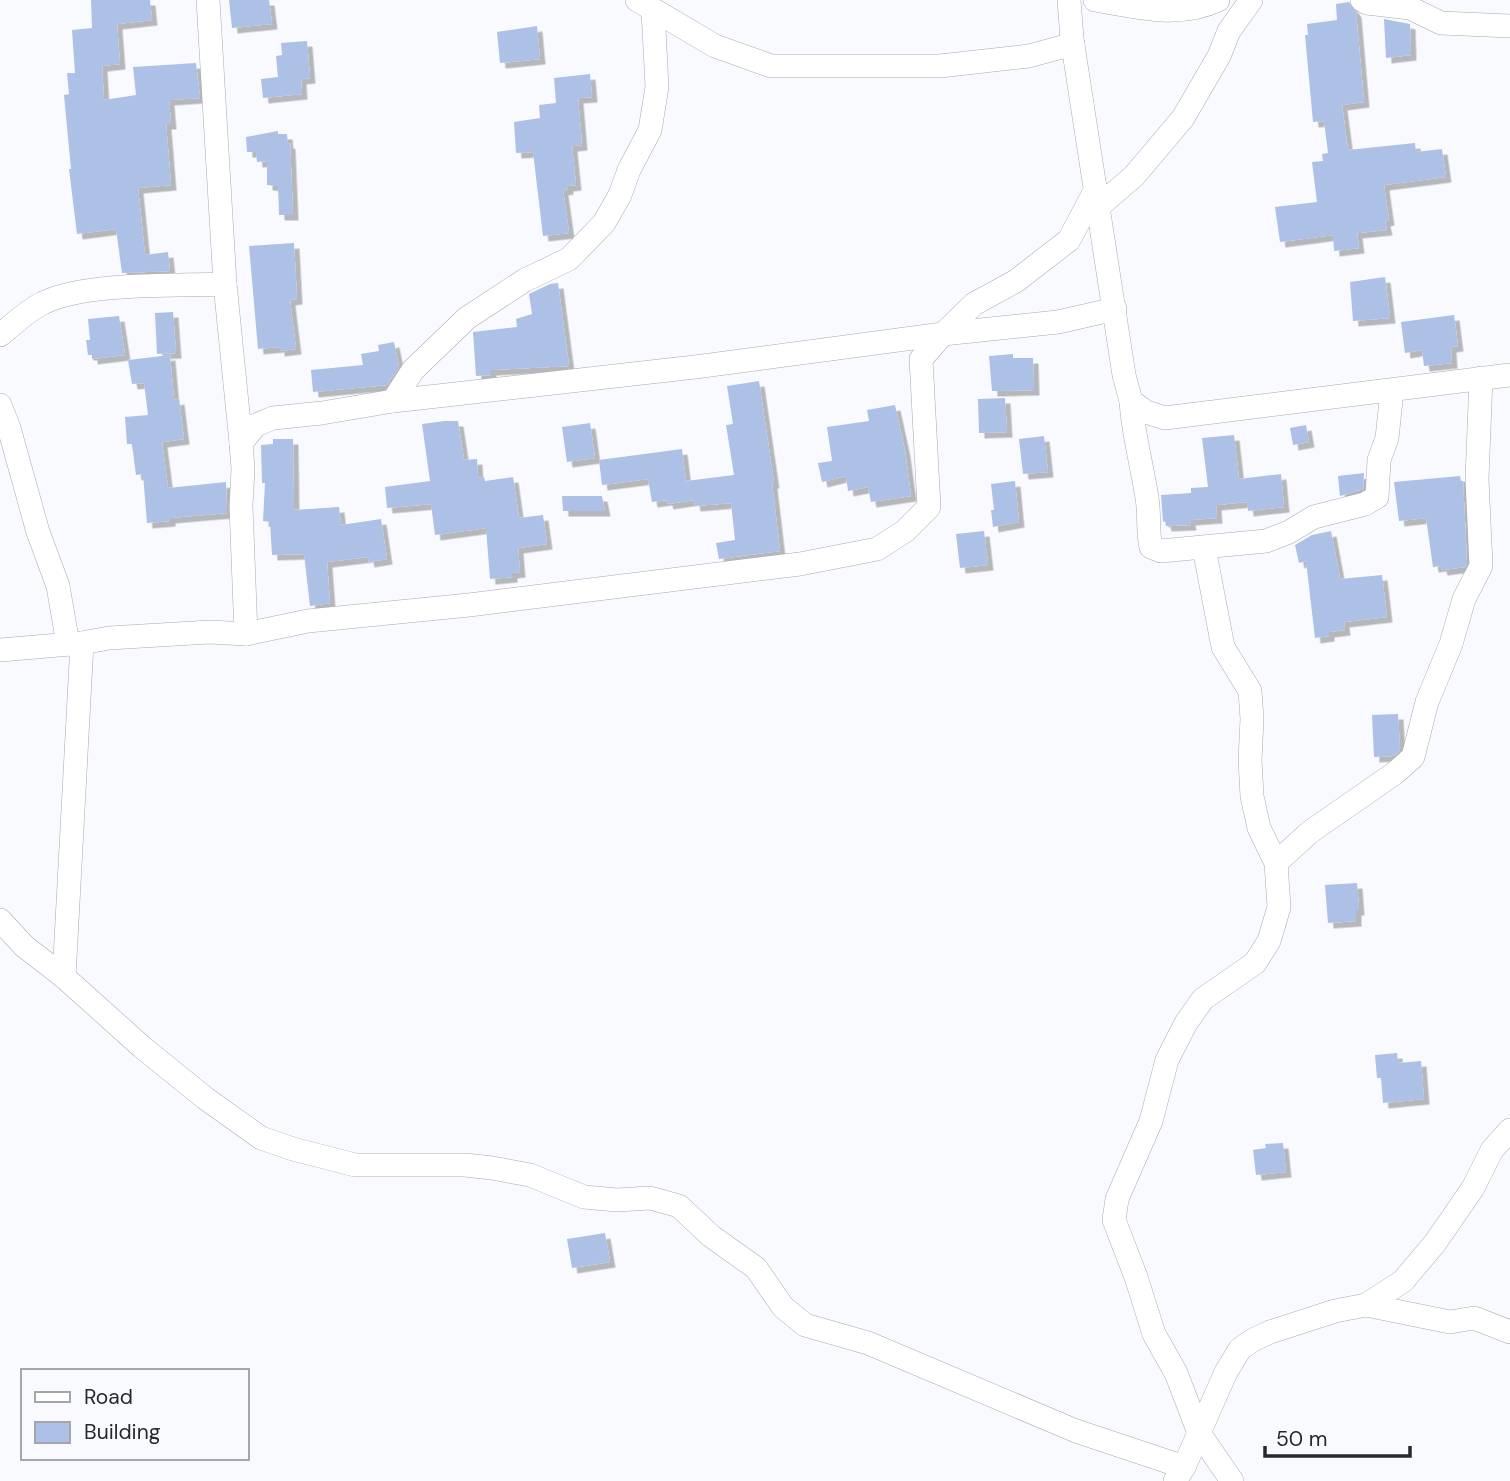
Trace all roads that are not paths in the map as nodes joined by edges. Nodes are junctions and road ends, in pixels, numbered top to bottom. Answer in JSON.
{"nodes":[{"id":1,"x":208,"y":0,"type":"edge"},
{"id":2,"x":1069,"y":0,"type":"edge"},
{"id":3,"x":1095,"y":0,"type":"edge"},
{"id":4,"x":1218,"y":0,"type":"edge"},
{"id":5,"x":1251,"y":0,"type":"edge"},
{"id":6,"x":1362,"y":0,"type":"edge"},
{"id":7,"x":645,"y":5,"type":"edge"},
{"id":8,"x":1510,"y":26,"type":"edge"},
{"id":9,"x":1073,"y":44,"type":"junction"},
{"id":10,"x":1097,"y":198,"type":"junction"},
{"id":11,"x":225,"y":284,"type":"junction"},
{"id":12,"x":1115,"y":309,"type":"junction"},
{"id":13,"x":943,"y":334,"type":"junction"},
{"id":14,"x":0,"y":335,"type":"edge"},
{"id":15,"x":1510,"y":375,"type":"edge"},
{"id":16,"x":1481,"y":378,"type":"junction"},
{"id":17,"x":1392,"y":391,"type":"junction"},
{"id":18,"x":393,"y":401,"type":"junction"},
{"id":19,"x":1131,"y":401,"type":"junction"},
{"id":20,"x":0,"y":405,"type":"edge"},
{"id":21,"x":4,"y":434,"type":"edge"},
{"id":22,"x":241,"y":443,"type":"junction"},
{"id":23,"x":1205,"y":548,"type":"junction"},
{"id":24,"x":246,"y":634,"type":"junction"},
{"id":25,"x":75,"y":644,"type":"junction"},
{"id":26,"x":0,"y":650,"type":"edge"},
{"id":27,"x":1276,"y":863,"type":"junction"},
{"id":28,"x":0,"y":920,"type":"edge"},
{"id":29,"x":64,"y":977,"type":"junction"},
{"id":30,"x":1510,"y":1130,"type":"edge"},
{"id":31,"x":1366,"y":1305,"type":"junction"},
{"id":32,"x":1510,"y":1332,"type":"edge"},
{"id":33,"x":1199,"y":1433,"type":"junction"},
{"id":34,"x":1179,"y":1474,"type":"edge"},
{"id":35,"x":1232,"y":1481,"type":"edge"}],
"edges":[{"from":1,"to":11,"type":"street"},
{"from":2,"to":9,"type":"street"},
{"from":3,"to":4,"type":"street"},
{"from":5,"to":10,"type":"street"},
{"from":6,"to":8,"type":"street"},
{"from":7,"to":9,"type":"street"},
{"from":7,"to":18,"type":"street"},
{"from":9,"to":10,"type":"street"},
{"from":10,"to":12,"type":"street"},
{"from":10,"to":13,"type":"street"},
{"from":11,"to":14,"type":"street"},
{"from":11,"to":22,"type":"street"},
{"from":12,"to":13,"type":"street"},
{"from":12,"to":19,"type":"street"},
{"from":13,"to":18,"type":"street"},
{"from":13,"to":24,"type":"street"},
{"from":15,"to":16,"type":"street"},
{"from":16,"to":17,"type":"street"},
{"from":16,"to":27,"type":"street"},
{"from":17,"to":19,"type":"street"},
{"from":17,"to":23,"type":"street"},
{"from":18,"to":22,"type":"street"},
{"from":19,"to":23,"type":"street"},
{"from":20,"to":21,"type":"street"},
{"from":21,"to":25,"type":"street"},
{"from":22,"to":24,"type":"street"},
{"from":23,"to":27,"type":"street"},
{"from":24,"to":25,"type":"street"},
{"from":25,"to":26,"type":"street"},
{"from":25,"to":29,"type":"street"},
{"from":27,"to":33,"type":"street"},
{"from":28,"to":29,"type":"street"},
{"from":29,"to":34,"type":"street"},
{"from":30,"to":31,"type":"street"},
{"from":31,"to":32,"type":"street"},
{"from":31,"to":33,"type":"street"},
{"from":33,"to":34,"type":"street"},
{"from":33,"to":35,"type":"street"}]}
